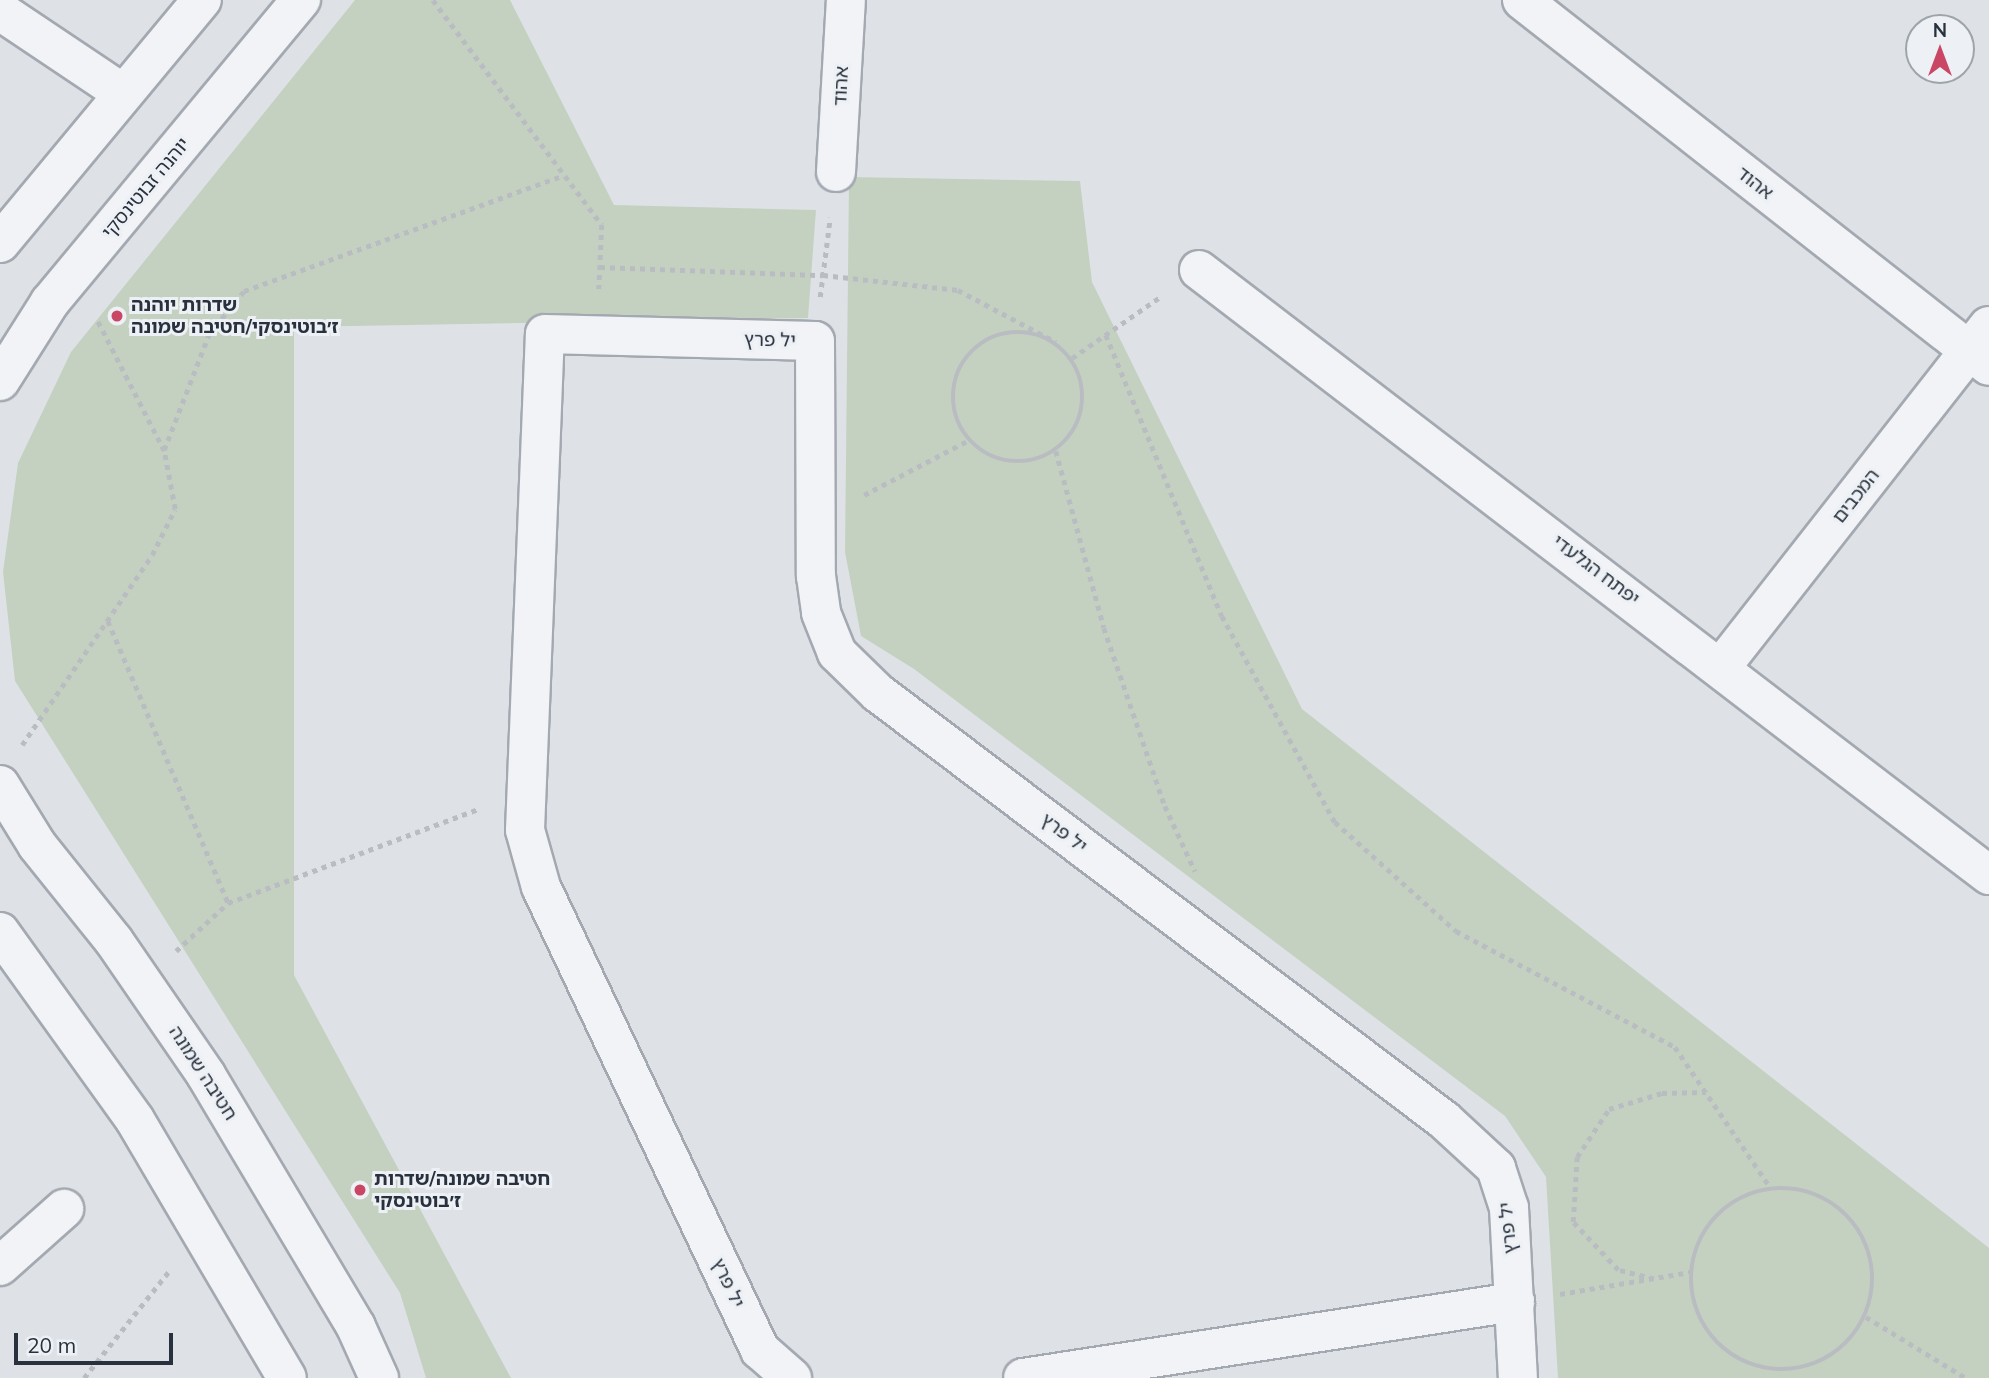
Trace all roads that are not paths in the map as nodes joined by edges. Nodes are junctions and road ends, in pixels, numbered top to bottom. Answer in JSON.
{"nodes":[{"id":1,"x":202,"y":0,"type":"edge"},
{"id":2,"x":301,"y":0,"type":"edge"},
{"id":3,"x":846,"y":0,"type":"edge"},
{"id":4,"x":1522,"y":0,"type":"edge"},
{"id":5,"x":0,"y":11,"type":"edge"},
{"id":6,"x":121,"y":92,"type":"junction"},
{"id":7,"x":836,"y":172,"type":"road end"},
{"id":8,"x":0,"y":243,"type":"edge"},
{"id":9,"x":1199,"y":270,"type":"road end"},
{"id":10,"x":1983,"y":348,"type":"edge"},
{"id":11,"x":0,"y":381,"type":"edge"},
{"id":12,"x":1722,"y":666,"type":"junction"},
{"id":13,"x":8,"y":770,"type":"edge"},
{"id":14,"x":1989,"y":875,"type":"edge"},
{"id":15,"x":0,"y":932,"type":"edge"},
{"id":16,"x":64,"y":1209,"type":"dead end"},
{"id":17,"x":0,"y":1266,"type":"edge"},
{"id":18,"x":1515,"y":1302,"type":"junction"},
{"id":19,"x":287,"y":1378,"type":"edge"},
{"id":20,"x":379,"y":1378,"type":"edge"},
{"id":21,"x":792,"y":1378,"type":"edge"},
{"id":22,"x":1023,"y":1378,"type":"edge"},
{"id":23,"x":1518,"y":1378,"type":"edge"}],
"edges":[{"from":1,"to":6,"type":"street"},
{"from":2,"to":11,"type":"street","name":"יוהנה זבוטינסקי"},
{"from":3,"to":7,"type":"street","name":"אהוד"},
{"from":4,"to":10,"type":"street","name":"אהוד"},
{"from":5,"to":6,"type":"street"},
{"from":6,"to":8,"type":"street"},
{"from":9,"to":12,"type":"street","name":"יפתח הגלעדי"},
{"from":10,"to":12,"type":"street","name":"המכבים"},
{"from":12,"to":14,"type":"street","name":"יפתח הגלעדי"},
{"from":13,"to":20,"type":"street","name":"חטיבה שמונה"},
{"from":15,"to":19,"type":"street"},
{"from":16,"to":17,"type":"street"},
{"from":18,"to":21,"type":"street","name":"יל פרץ"},
{"from":18,"to":22,"type":"street"},
{"from":18,"to":23,"type":"street","name":"יל פרץ"}]}
